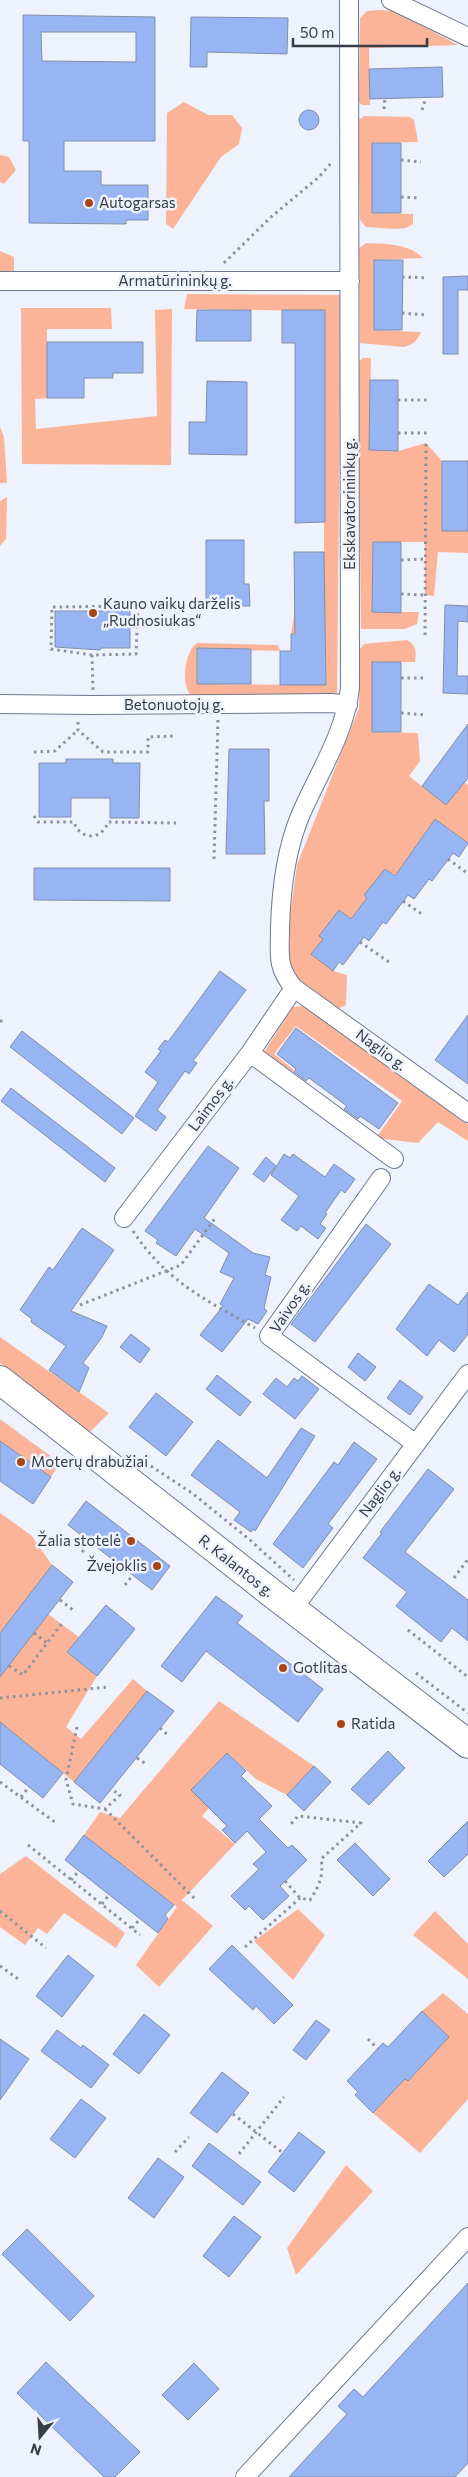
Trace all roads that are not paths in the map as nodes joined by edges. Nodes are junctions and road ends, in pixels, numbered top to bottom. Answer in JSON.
{"nodes":[{"id":1,"x":392,"y":0,"type":"edge"},
{"id":2,"x":347,"y":1,"type":"edge"},
{"id":3,"x":468,"y":37,"type":"edge"},
{"id":4,"x":0,"y":281,"type":"edge"},
{"id":5,"x":350,"y":281,"type":"junction"},
{"id":6,"x":0,"y":704,"type":"edge"},
{"id":7,"x":348,"y":706,"type":"junction"},
{"id":8,"x":294,"y":988,"type":"junction"},
{"id":9,"x":250,"y":1053,"type":"junction"},
{"id":10,"x":468,"y":1113,"type":"edge"},
{"id":11,"x":394,"y":1159,"type":"dead end"},
{"id":12,"x":381,"y":1178,"type":"dead end"},
{"id":13,"x":124,"y":1218,"type":"road end"},
{"id":14,"x":468,"y":1374,"type":"edge"},
{"id":15,"x":2,"y":1382,"type":"edge"},
{"id":16,"x":416,"y":1444,"type":"junction"},
{"id":17,"x":300,"y":1600,"type":"junction"},
{"id":18,"x":468,"y":1744,"type":"edge"},
{"id":19,"x":468,"y":2237,"type":"edge"},
{"id":20,"x":245,"y":2477,"type":"edge"}],
"edges":[{"from":1,"to":3,"type":"street"},
{"from":2,"to":5,"type":"street","name":"Ekskavatorininkų g."},
{"from":4,"to":5,"type":"street","name":"Armatūrininkų g."},
{"from":5,"to":7,"type":"street","name":"Ekskavatorininkų g."},
{"from":6,"to":7,"type":"street","name":"Betonuotojų g."},
{"from":7,"to":8,"type":"street","name":"Ekskavatorininkų g."},
{"from":8,"to":9,"type":"street","name":"Laimos g."},
{"from":8,"to":10,"type":"street","name":"Naglio g."},
{"from":9,"to":11,"type":"street"},
{"from":9,"to":13,"type":"street","name":"Laimos g."},
{"from":12,"to":16,"type":"street","name":"Vaivos g."},
{"from":14,"to":16,"type":"street","name":"Naglio g."},
{"from":15,"to":17,"type":"main road","name":"R. Kalantos g."},
{"from":16,"to":17,"type":"street","name":"Naglio g."},
{"from":17,"to":18,"type":"main road","name":"R. Kalantos g."},
{"from":19,"to":20,"type":"street"}]}
